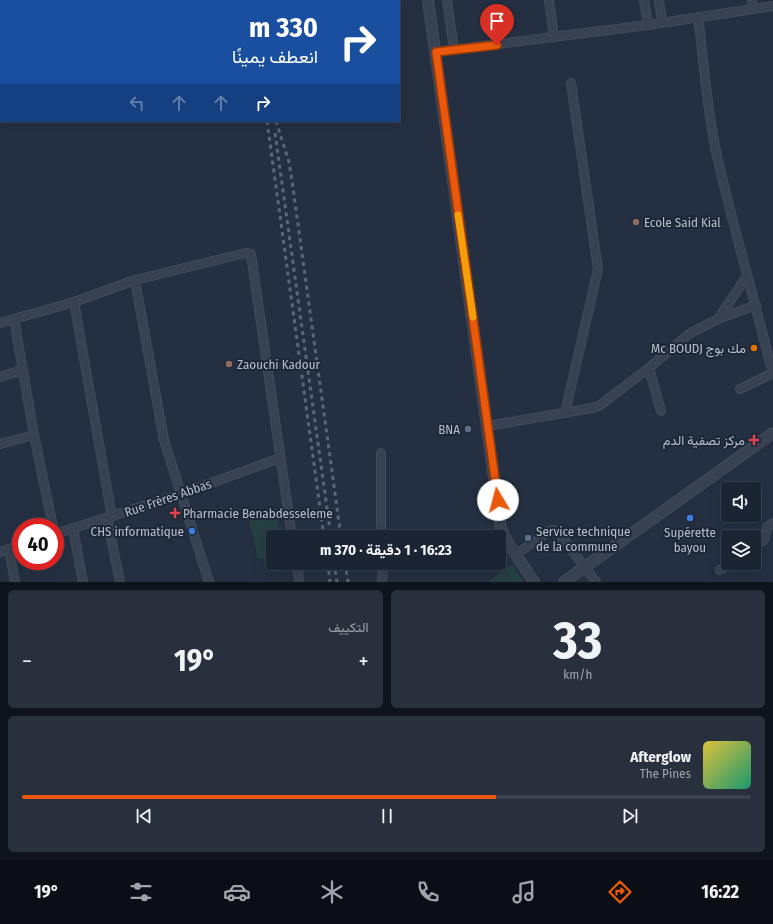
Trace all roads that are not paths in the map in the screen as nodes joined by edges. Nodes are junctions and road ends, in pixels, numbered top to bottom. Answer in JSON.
{"nodes":[{"id":1,"x":428,"y":0,"type":"edge"},
{"id":2,"x":448,"y":0,"type":"edge"},
{"id":3,"x":549,"y":0,"type":"edge"},
{"id":4,"x":644,"y":0,"type":"edge"},
{"id":5,"x":659,"y":0,"type":"edge"},
{"id":6,"x":752,"y":0,"type":"edge"},
{"id":7,"x":773,"y":6,"type":"edge"},
{"id":8,"x":753,"y":9,"type":"junction"},
{"id":9,"x":698,"y":17,"type":"junction"},
{"id":10,"x":662,"y":22,"type":"junction"},
{"id":11,"x":648,"y":25,"type":"junction"},
{"id":12,"x":554,"y":37,"type":"junction"},
{"id":13,"x":454,"y":50,"type":"junction"},
{"id":14,"x":436,"y":52,"type":"junction"},
{"id":15,"x":571,"y":83,"type":"dead end"},
{"id":16,"x":748,"y":276,"type":"junction"},
{"id":17,"x":135,"y":280,"type":"junction"},
{"id":18,"x":74,"y":302,"type":"junction"},
{"id":19,"x":756,"y":305,"type":"junction"},
{"id":20,"x":14,"y":319,"type":"junction"},
{"id":21,"x":718,"y":319,"type":"junction"},
{"id":22,"x":0,"y":323,"type":"edge"},
{"id":23,"x":649,"y":368,"type":"junction"},
{"id":24,"x":773,"y":369,"type":"edge"},
{"id":25,"x":23,"y":370,"type":"junction"},
{"id":26,"x":773,"y":373,"type":"edge"},
{"id":27,"x":0,"y":377,"type":"edge"},
{"id":28,"x":740,"y":389,"type":"dead end"},
{"id":29,"x":661,"y":411,"type":"dead end"},
{"id":30,"x":565,"y":412,"type":"junction"},
{"id":31,"x":488,"y":426,"type":"junction"},
{"id":32,"x":773,"y":433,"type":"edge"},
{"id":33,"x":34,"y":435,"type":"junction"},
{"id":34,"x":0,"y":444,"type":"edge"},
{"id":35,"x":381,"y":453,"type":"dead end"},
{"id":36,"x":280,"y":458,"type":"junction"},
{"id":37,"x":181,"y":494,"type":"junction"},
{"id":38,"x":110,"y":517,"type":"junction"},
{"id":39,"x":51,"y":518,"type":"edge"},
{"id":40,"x":773,"y":523,"type":"edge"},
{"id":41,"x":72,"y":529,"type":"junction"},
{"id":42,"x":291,"y":530,"type":"edge"},
{"id":43,"x":381,"y":530,"type":"edge"},
{"id":44,"x":64,"y":531,"type":"edge"},
{"id":45,"x":761,"y":542,"type":"edge"},
{"id":46,"x":12,"y":548,"type":"edge"},
{"id":47,"x":9,"y":549,"type":"junction"},
{"id":48,"x":0,"y":552,"type":"edge"},
{"id":49,"x":515,"y":555,"type":"junction"},
{"id":50,"x":585,"y":567,"type":"junction"},
{"id":51,"x":297,"y":570,"type":"edge"},
{"id":52,"x":383,"y":570,"type":"edge"},
{"id":53,"x":15,"y":582,"type":"edge"},
{"id":54,"x":83,"y":582,"type":"edge"},
{"id":55,"x":120,"y":582,"type":"edge"},
{"id":56,"x":209,"y":582,"type":"edge"},
{"id":57,"x":299,"y":582,"type":"edge"},
{"id":58,"x":382,"y":582,"type":"edge"},
{"id":59,"x":534,"y":582,"type":"edge"},
{"id":60,"x":564,"y":582,"type":"edge"},
{"id":61,"x":596,"y":582,"type":"edge"}],
"edges":[{"from":1,"to":14,"type":"street"},
{"from":2,"to":13,"type":"street"},
{"from":3,"to":12,"type":"street"},
{"from":4,"to":11,"type":"street"},
{"from":5,"to":10,"type":"street"},
{"from":6,"to":8,"type":"street"},
{"from":7,"to":8,"type":"street"},
{"from":8,"to":9,"type":"street"},
{"from":9,"to":10,"type":"street"},
{"from":9,"to":16,"type":"street"},
{"from":10,"to":11,"type":"street"},
{"from":11,"to":12,"type":"street"},
{"from":12,"to":13,"type":"street"},
{"from":13,"to":14,"type":"street"},
{"from":14,"to":31,"type":"street"},
{"from":15,"to":30,"type":"street"},
{"from":16,"to":19,"type":"street"},
{"from":16,"to":21,"type":"street"},
{"from":17,"to":18,"type":"street"},
{"from":17,"to":36,"type":"street"},
{"from":17,"to":37,"type":"street"},
{"from":18,"to":20,"type":"street"},
{"from":18,"to":38,"type":"street"},
{"from":19,"to":21,"type":"street"},
{"from":19,"to":24,"type":"street"},
{"from":20,"to":22,"type":"street"},
{"from":20,"to":25,"type":"street"},
{"from":21,"to":23,"type":"street"},
{"from":23,"to":29,"type":"street"},
{"from":23,"to":30,"type":"street"},
{"from":25,"to":27,"type":"street"},
{"from":25,"to":33,"type":"street"},
{"from":26,"to":28,"type":"street"},
{"from":30,"to":31,"type":"street"},
{"from":31,"to":49,"type":"street"},
{"from":32,"to":50,"type":"street"},
{"from":33,"to":34,"type":"street"},
{"from":33,"to":39,"type":"street"},
{"from":35,"to":43,"type":"street"},
{"from":36,"to":37,"type":"street","name":"Rue Frères Abbas"},
{"from":36,"to":42,"type":"street"},
{"from":37,"to":38,"type":"street","name":"Rue Frères Abbas"},
{"from":37,"to":56,"type":"street"},
{"from":38,"to":41,"type":"street","name":"Rue Frères Abbas"},
{"from":38,"to":55,"type":"street"},
{"from":40,"to":45,"type":"street"},
{"from":41,"to":44,"type":"street","name":"Rue Frères Abbas"},
{"from":41,"to":54,"type":"street"},
{"from":46,"to":47,"type":"street"},
{"from":47,"to":48,"type":"street"},
{"from":47,"to":53,"type":"street"},
{"from":49,"to":50,"type":"street"},
{"from":49,"to":59,"type":"street"},
{"from":50,"to":60,"type":"street"},
{"from":50,"to":61,"type":"street"},
{"from":51,"to":57,"type":"street"},
{"from":52,"to":58,"type":"street"}]}
